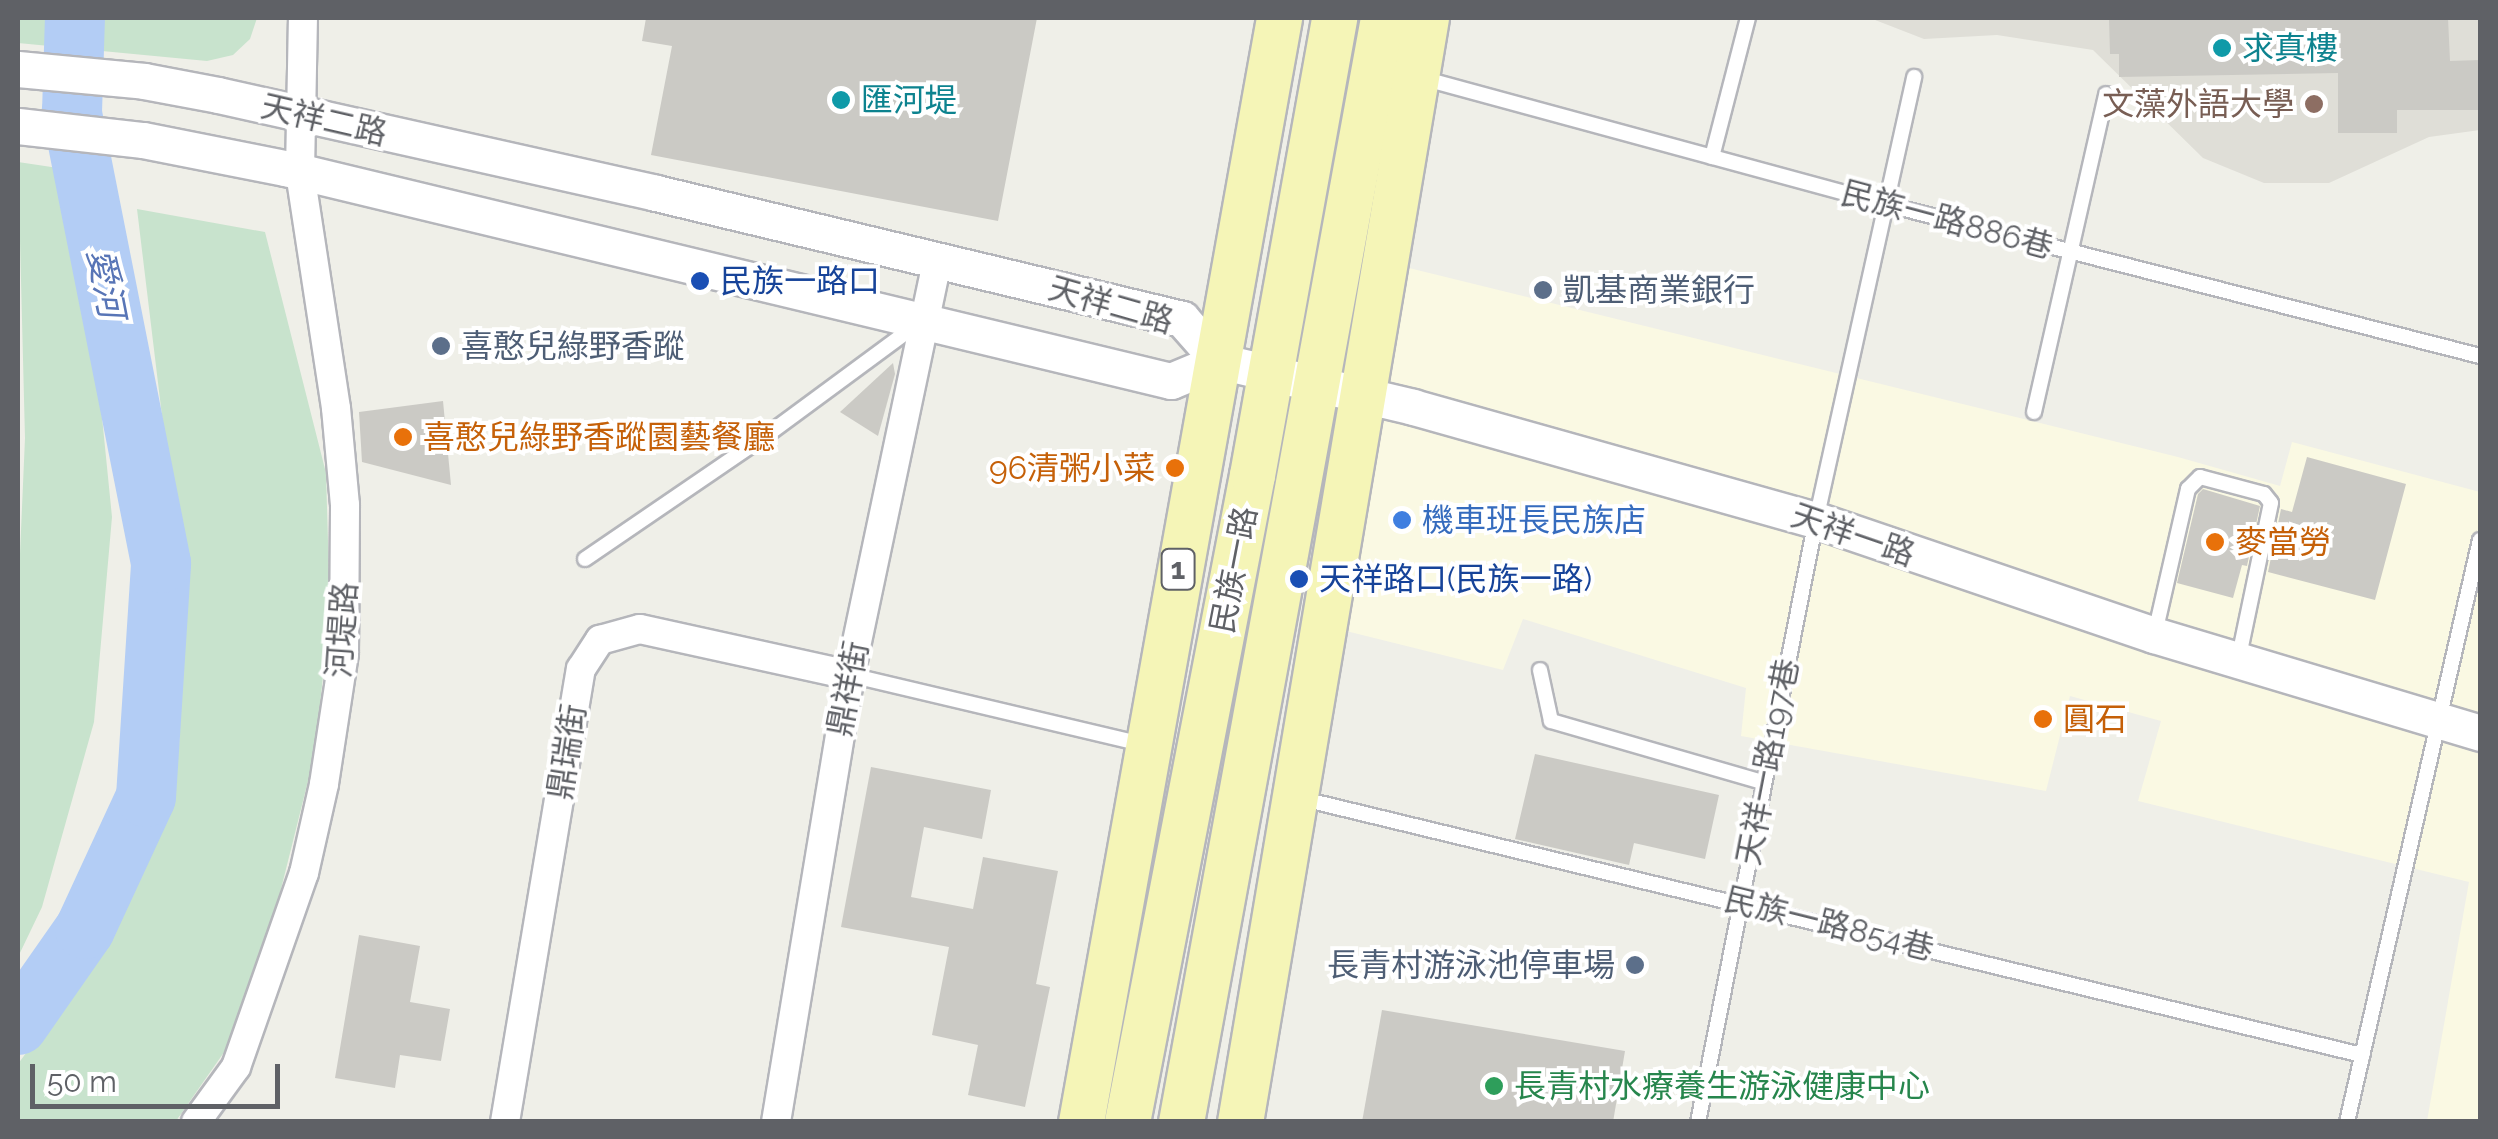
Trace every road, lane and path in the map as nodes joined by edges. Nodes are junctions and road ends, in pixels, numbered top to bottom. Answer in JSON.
{"nodes":[{"id":1,"x":304,"y":18,"type":"edge"},
{"id":2,"x":1279,"y":18,"type":"edge"},
{"id":3,"x":1334,"y":18,"type":"edge"},
{"id":4,"x":1383,"y":18,"type":"edge"},
{"id":5,"x":1426,"y":18,"type":"edge"},
{"id":6,"x":1748,"y":18,"type":"edge"},
{"id":7,"x":19,"y":69,"type":"edge"},
{"id":8,"x":1416,"y":77,"type":"junction"},
{"id":9,"x":1914,"y":77,"type":"dead end"},
{"id":10,"x":2106,"y":94,"type":"dead end"},
{"id":11,"x":298,"y":114,"type":"junction"},
{"id":12,"x":20,"y":126,"type":"edge"},
{"id":13,"x":1712,"y":157,"type":"junction"},
{"id":14,"x":300,"y":172,"type":"junction"},
{"id":15,"x":1886,"y":204,"type":"junction"},
{"id":16,"x":2069,"y":251,"type":"junction"},
{"id":17,"x":938,"y":260,"type":"junction"},
{"id":18,"x":925,"y":318,"type":"junction"},
{"id":19,"x":2480,"y":356,"type":"edge"},
{"id":20,"x":1219,"y":361,"type":"junction"},
{"id":21,"x":1270,"y":374,"type":"junction"},
{"id":22,"x":1318,"y":386,"type":"junction"},
{"id":23,"x":1364,"y":396,"type":"junction"},
{"id":24,"x":2034,"y":412,"type":"dead end"},
{"id":25,"x":1816,"y":520,"type":"junction"},
{"id":26,"x":2480,"y":540,"type":"edge"},
{"id":27,"x":585,"y":559,"type":"dead end"},
{"id":28,"x":2154,"y":635,"type":"junction"},
{"id":29,"x":2238,"y":662,"type":"junction"},
{"id":30,"x":1540,"y":670,"type":"dead end"},
{"id":31,"x":850,"y":675,"type":"junction"},
{"id":32,"x":2439,"y":720,"type":"junction"},
{"id":33,"x":2480,"y":734,"type":"edge"},
{"id":34,"x":1146,"y":745,"type":"junction"},
{"id":35,"x":1763,"y":782,"type":"junction"},
{"id":36,"x":1296,"y":798,"type":"junction"},
{"id":37,"x":1740,"y":902,"type":"junction"},
{"id":38,"x":2362,"y":1055,"type":"junction"},
{"id":39,"x":196,"y":1122,"type":"edge"},
{"id":40,"x":505,"y":1122,"type":"edge"},
{"id":41,"x":776,"y":1122,"type":"edge"},
{"id":42,"x":1081,"y":1122,"type":"edge"},
{"id":43,"x":1127,"y":1122,"type":"edge"},
{"id":44,"x":1181,"y":1122,"type":"edge"},
{"id":45,"x":1240,"y":1122,"type":"edge"},
{"id":46,"x":1698,"y":1122,"type":"edge"},
{"id":47,"x":2347,"y":1122,"type":"edge"}],
"edges":[{"from":1,"to":11,"type":"street","name":"河堤路"},
{"from":2,"to":20,"type":"main road","name":"民族一路","number":"1"},
{"from":3,"to":21,"type":"main road","name":"民族一路","number":"1"},
{"from":4,"to":22,"type":"main road","name":"民族一路"},
{"from":5,"to":8,"type":"main road"},
{"from":6,"to":13,"type":"lane"},
{"from":7,"to":11,"type":"street","name":"天祥二路"},
{"from":8,"to":13,"type":"lane","name":"民族一路886巷"},
{"from":8,"to":23,"type":"main road"},
{"from":9,"to":15,"type":"lane","name":"天祥一路197巷"},
{"from":10,"to":16,"type":"lane"},
{"from":11,"to":14,"type":"street","name":"河堤路"},
{"from":11,"to":17,"type":"street","name":"天祥二路"},
{"from":12,"to":14,"type":"street","name":"天祥二路"},
{"from":13,"to":15,"type":"lane","name":"民族一路886巷"},
{"from":14,"to":18,"type":"street","name":"天祥二路"},
{"from":14,"to":39,"type":"street","name":"河堤路"},
{"from":15,"to":16,"type":"lane","name":"民族一路886巷"},
{"from":15,"to":25,"type":"lane","name":"天祥一路197巷"},
{"from":16,"to":19,"type":"lane","name":"民族一路886巷"},
{"from":16,"to":24,"type":"lane"},
{"from":17,"to":18,"type":"street","name":"鼎祥街"},
{"from":17,"to":20,"type":"street","name":"天祥二路"},
{"from":18,"to":20,"type":"street","name":"天祥二路"},
{"from":18,"to":27,"type":"lane"},
{"from":18,"to":31,"type":"street","name":"鼎祥街"},
{"from":20,"to":21,"type":"street","name":"天祥一路"},
{"from":20,"to":34,"type":"main road","name":"民族一路","number":"1"},
{"from":21,"to":22,"type":"street","name":"天祥一路"},
{"from":21,"to":43,"type":"main road","name":"民族一路","number":"1"},
{"from":22,"to":23,"type":"street","name":"天祥一路"},
{"from":22,"to":44,"type":"main road","name":"民族一路"},
{"from":23,"to":25,"type":"street","name":"天祥一路"},
{"from":23,"to":36,"type":"main road"},
{"from":25,"to":28,"type":"street","name":"天祥一路"},
{"from":25,"to":35,"type":"lane","name":"天祥一路197巷"},
{"from":26,"to":32,"type":"lane"},
{"from":28,"to":29,"type":"street","name":"天祥一路"},
{"from":28,"to":29,"type":"lane"},
{"from":29,"to":32,"type":"street","name":"天祥一路"},
{"from":30,"to":35,"type":"lane"},
{"from":31,"to":34,"type":"lane"},
{"from":31,"to":40,"type":"street","name":"鼎瑞街"},
{"from":31,"to":41,"type":"street","name":"鼎祥街"},
{"from":32,"to":33,"type":"street","name":"天祥一路"},
{"from":32,"to":38,"type":"lane"},
{"from":34,"to":42,"type":"main road","name":"民族一路","number":"1"},
{"from":35,"to":37,"type":"lane","name":"天祥一路197巷"},
{"from":36,"to":37,"type":"lane","name":"民族一路854巷"},
{"from":36,"to":45,"type":"main road"},
{"from":37,"to":38,"type":"lane","name":"民族一路854巷"},
{"from":37,"to":46,"type":"lane","name":"天祥一路197巷"},
{"from":38,"to":47,"type":"lane"}]}
